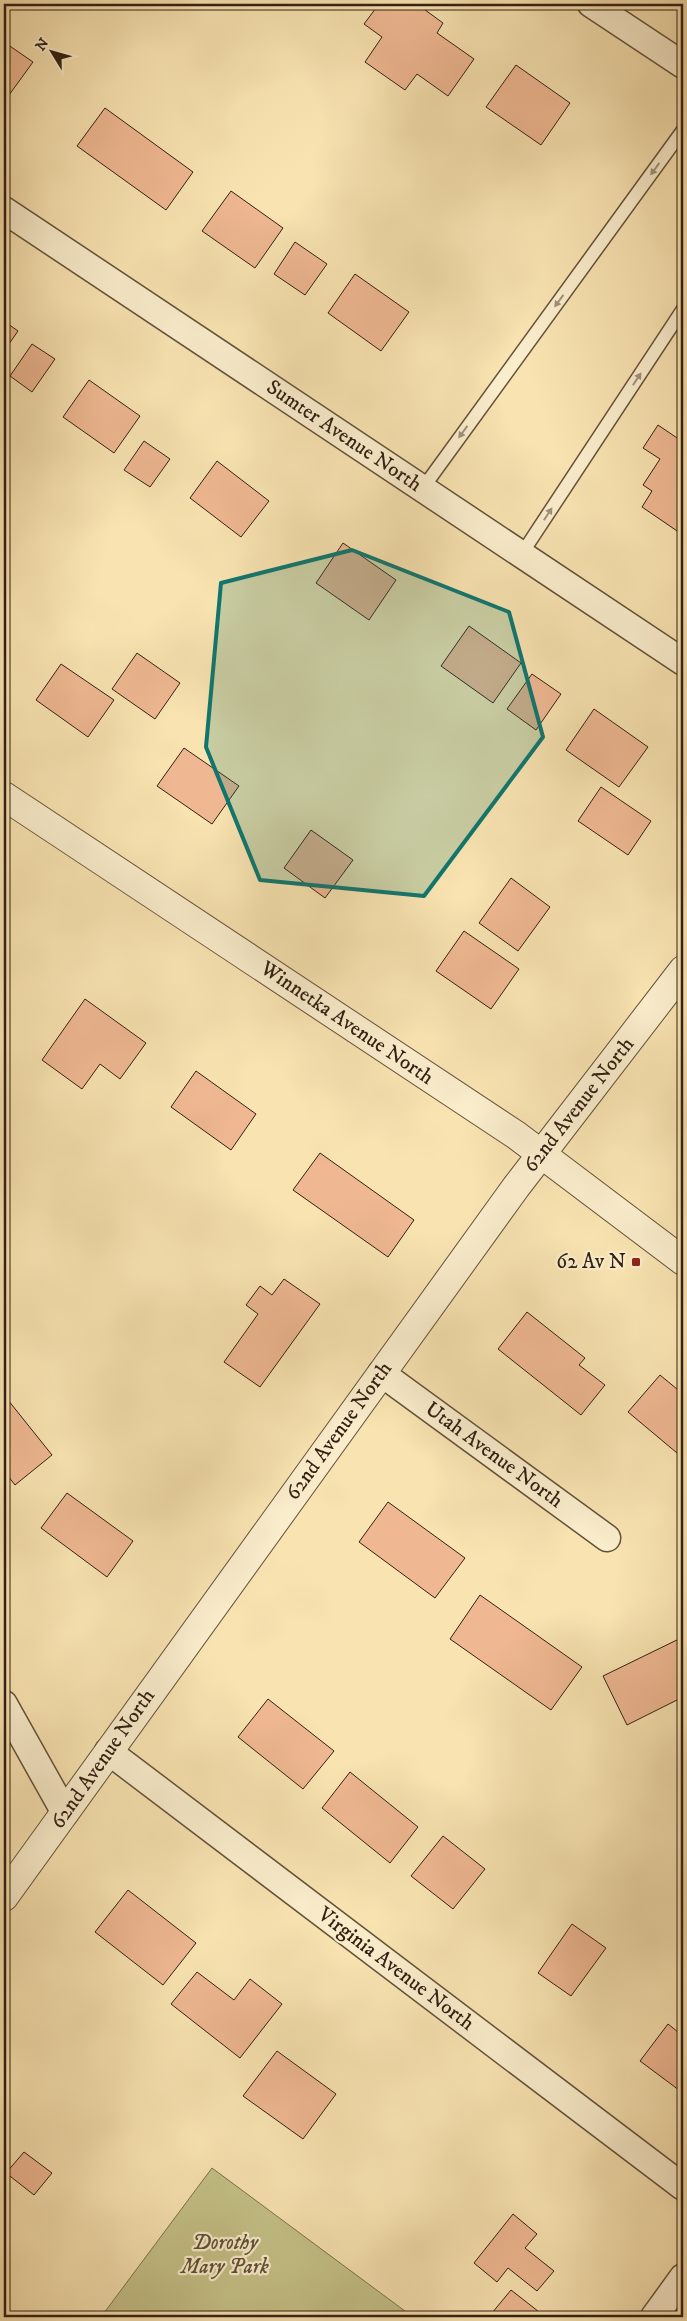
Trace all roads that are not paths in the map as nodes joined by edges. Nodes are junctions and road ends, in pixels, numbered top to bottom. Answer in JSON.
{"nodes":[{"id":1,"x":591,"y":4,"type":"edge"},
{"id":2,"x":683,"y":65,"type":"edge"},
{"id":3,"x":683,"y":130,"type":"edge"},
{"id":4,"x":4,"y":210,"type":"edge"},
{"id":5,"x":683,"y":309,"type":"edge"},
{"id":6,"x":422,"y":488,"type":"junction"},
{"id":7,"x":521,"y":555,"type":"junction"},
{"id":8,"x":683,"y":662,"type":"edge"},
{"id":9,"x":4,"y":796,"type":"edge"},
{"id":10,"x":683,"y":970,"type":"edge"},
{"id":11,"x":541,"y":1154,"type":"junction"},
{"id":12,"x":683,"y":1261,"type":"edge"},
{"id":13,"x":381,"y":1373,"type":"junction"},
{"id":14,"x":607,"y":1538,"type":"dead end"},
{"id":15,"x":4,"y":1704,"type":"edge"},
{"id":16,"x":108,"y":1751,"type":"junction"},
{"id":17,"x":65,"y":1813,"type":"junction"},
{"id":18,"x":4,"y":1897,"type":"edge"},
{"id":19,"x":683,"y":2187,"type":"edge"},
{"id":20,"x":683,"y":2277,"type":"edge"},
{"id":21,"x":654,"y":2317,"type":"edge"}],
"edges":[{"from":1,"to":2,"type":"street"},
{"from":3,"to":6,"type":"lane","one_way":true},
{"from":4,"to":6,"type":"street","name":"Sumter Avenue North"},
{"from":7,"to":5,"type":"lane","one_way":true},
{"from":6,"to":7,"type":"street","name":"Sumter Avenue North"},
{"from":7,"to":8,"type":"street","name":"Sumter Avenue North"},
{"from":9,"to":11,"type":"street","name":"Winnetka Avenue North"},
{"from":10,"to":11,"type":"street","name":"62nd Avenue North"},
{"from":11,"to":12,"type":"street","name":"Winnetka Avenue North"},
{"from":11,"to":13,"type":"street","name":"62nd Avenue North"},
{"from":13,"to":14,"type":"street","name":"Utah Avenue North"},
{"from":13,"to":16,"type":"street","name":"62nd Avenue North"},
{"from":15,"to":17,"type":"street"},
{"from":16,"to":17,"type":"street","name":"62nd Avenue North"},
{"from":16,"to":19,"type":"street","name":"Virginia Avenue North"},
{"from":17,"to":18,"type":"street","name":"62nd Avenue North"},
{"from":20,"to":21,"type":"street"}]}
